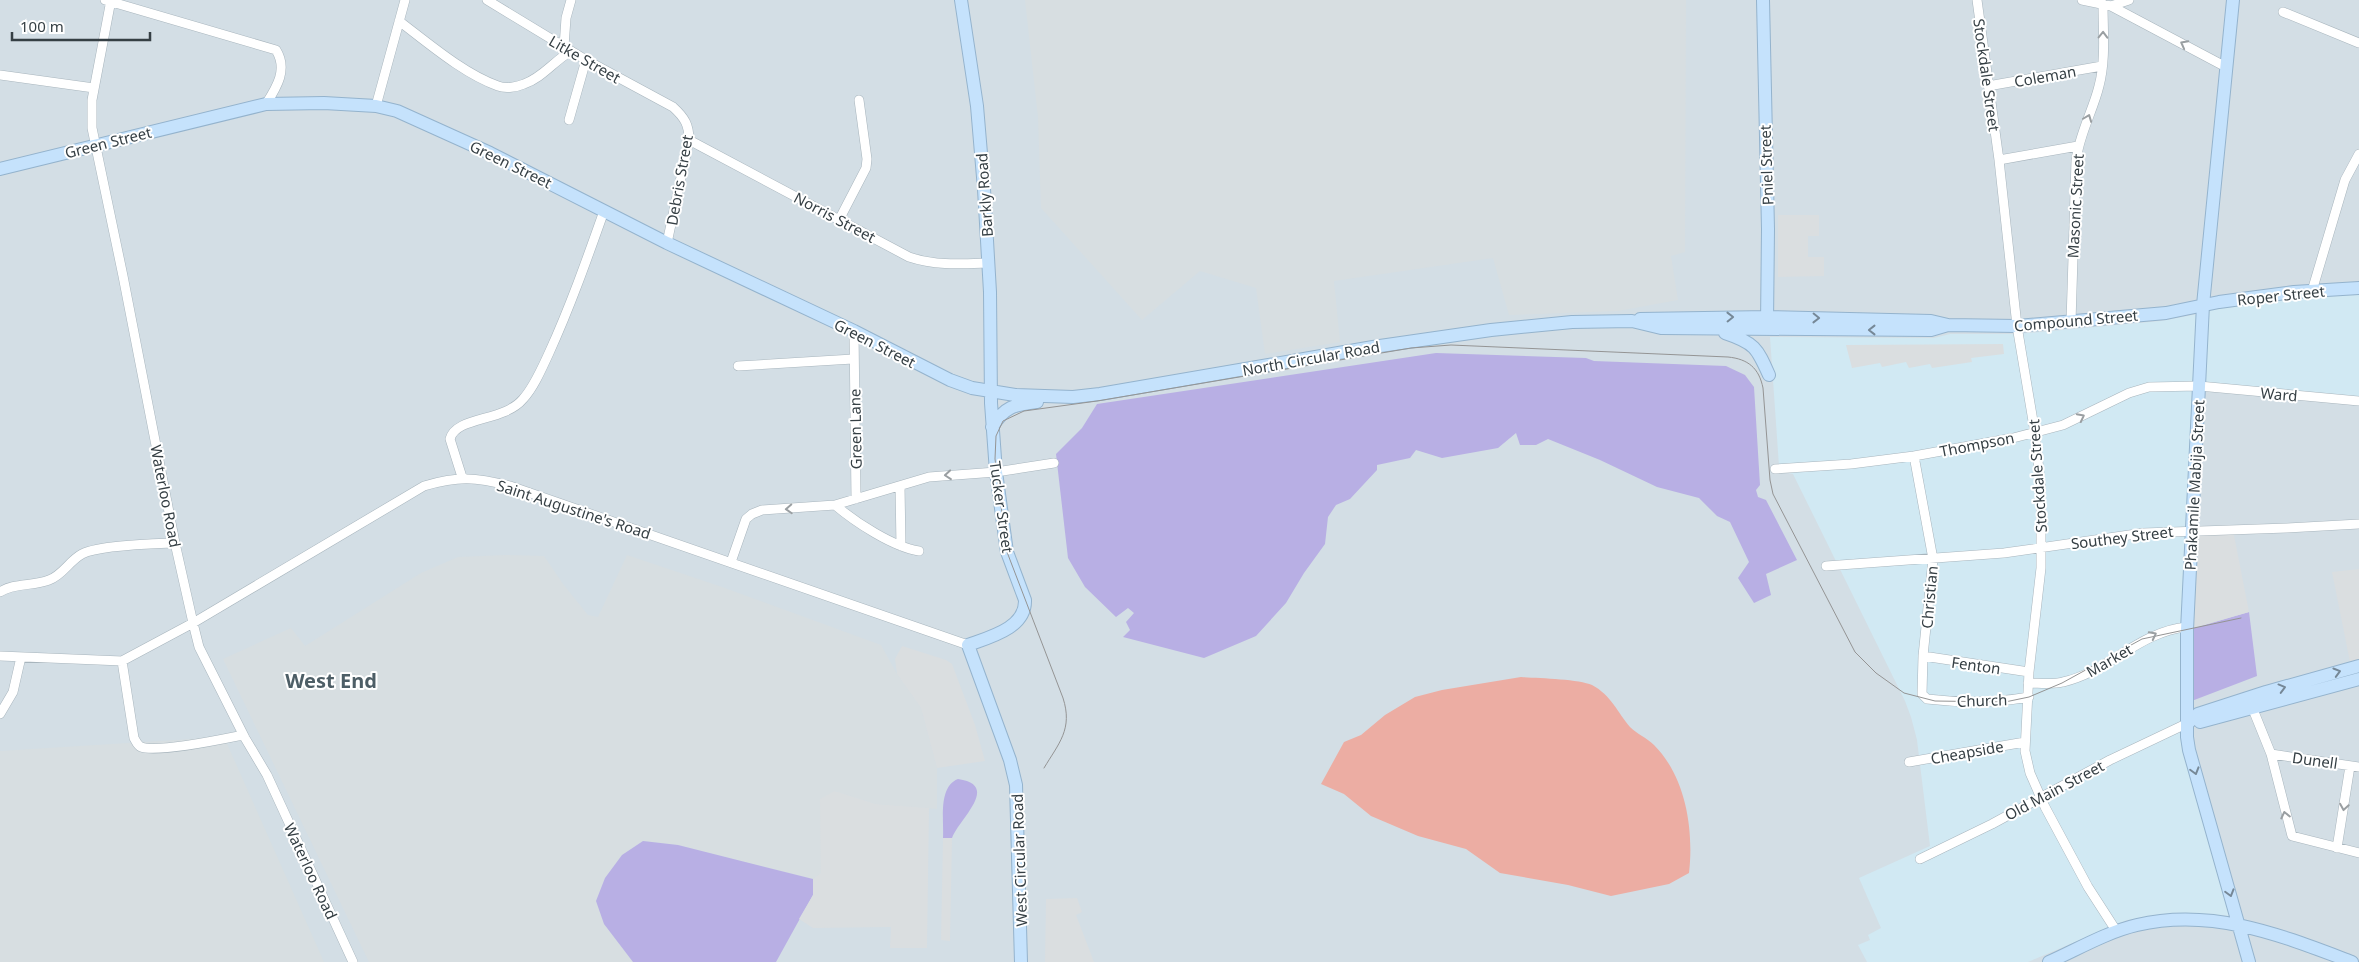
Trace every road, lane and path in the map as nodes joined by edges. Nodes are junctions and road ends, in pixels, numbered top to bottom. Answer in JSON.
{"nodes":[{"id":1,"x":405,"y":0,"type":"edge"},
{"id":2,"x":487,"y":0,"type":"edge"},
{"id":3,"x":571,"y":0,"type":"edge"},
{"id":4,"x":961,"y":0,"type":"edge"},
{"id":5,"x":1763,"y":0,"type":"edge"},
{"id":6,"x":1977,"y":0,"type":"edge"},
{"id":7,"x":2082,"y":0,"type":"edge"},
{"id":8,"x":2129,"y":0,"type":"edge"},
{"id":9,"x":2233,"y":0,"type":"edge"},
{"id":10,"x":109,"y":1,"type":"edge"},
{"id":11,"x":2107,"y":5,"type":"junction"},
{"id":12,"x":2283,"y":12,"type":"dead end"},
{"id":13,"x":399,"y":22,"type":"junction"},
{"id":14,"x":2359,"y":43,"type":"edge"},
{"id":15,"x":568,"y":49,"type":"junction"},
{"id":16,"x":586,"y":60,"type":"junction"},
{"id":17,"x":2102,"y":66,"type":"junction"},
{"id":18,"x":2226,"y":67,"type":"junction"},
{"id":19,"x":0,"y":75,"type":"edge"},
{"id":20,"x":1988,"y":86,"type":"junction"},
{"id":21,"x":94,"y":88,"type":"junction"},
{"id":22,"x":859,"y":100,"type":"dead end"},
{"id":23,"x":266,"y":104,"type":"junction"},
{"id":24,"x":376,"y":106,"type":"junction"},
{"id":25,"x":684,"y":117,"type":"joint"},
{"id":26,"x":569,"y":120,"type":"dead end"},
{"id":27,"x":689,"y":140,"type":"junction"},
{"id":28,"x":97,"y":145,"type":"junction"},
{"id":29,"x":2078,"y":146,"type":"junction"},
{"id":30,"x":2359,"y":154,"type":"edge"},
{"id":31,"x":1999,"y":160,"type":"junction"},
{"id":32,"x":0,"y":169,"type":"edge"},
{"id":33,"x":604,"y":211,"type":"junction"},
{"id":34,"x":839,"y":220,"type":"junction"},
{"id":35,"x":667,"y":243,"type":"junction"},
{"id":36,"x":988,"y":263,"type":"junction"},
{"id":37,"x":2359,"y":288,"type":"edge"},
{"id":38,"x":2312,"y":291,"type":"junction"},
{"id":39,"x":2203,"y":305,"type":"junction"},
{"id":40,"x":1632,"y":321,"type":"junction"},
{"id":41,"x":2070,"y":322,"type":"junction"},
{"id":42,"x":1767,"y":323,"type":"junction"},
{"id":43,"x":2017,"y":326,"type":"junction"},
{"id":44,"x":1714,"y":329,"type":"junction"},
{"id":45,"x":854,"y":331,"type":"junction"},
{"id":46,"x":853,"y":359,"type":"junction"},
{"id":47,"x":738,"y":366,"type":"dead end"},
{"id":48,"x":1769,"y":375,"type":"dead end"},
{"id":49,"x":2199,"y":386,"type":"junction"},
{"id":50,"x":990,"y":392,"type":"junction"},
{"id":51,"x":1076,"y":396,"type":"junction"},
{"id":52,"x":2359,"y":401,"type":"edge"},
{"id":53,"x":992,"y":427,"type":"junction"},
{"id":54,"x":2036,"y":433,"type":"junction"},
{"id":55,"x":1914,"y":456,"type":"junction"},
{"id":56,"x":1054,"y":463,"type":"dead end"},
{"id":57,"x":1775,"y":469,"type":"dead end"},
{"id":58,"x":996,"y":472,"type":"junction"},
{"id":59,"x":462,"y":477,"type":"junction"},
{"id":60,"x":900,"y":486,"type":"junction"},
{"id":61,"x":856,"y":500,"type":"junction"},
{"id":62,"x":835,"y":505,"type":"junction"},
{"id":63,"x":2359,"y":524,"type":"edge"},
{"id":64,"x":2192,"y":530,"type":"junction"},
{"id":65,"x":175,"y":543,"type":"junction"},
{"id":66,"x":901,"y":546,"type":"junction"},
{"id":67,"x":2042,"y":548,"type":"junction"},
{"id":68,"x":919,"y":552,"type":"dead end"},
{"id":69,"x":1933,"y":559,"type":"junction"},
{"id":70,"x":731,"y":562,"type":"junction"},
{"id":71,"x":1826,"y":566,"type":"dead end"},
{"id":72,"x":0,"y":592,"type":"edge"},
{"id":73,"x":193,"y":623,"type":"junction"},
{"id":74,"x":2188,"y":626,"type":"junction"},
{"id":75,"x":968,"y":645,"type":"junction"},
{"id":76,"x":0,"y":656,"type":"edge"},
{"id":77,"x":1923,"y":656,"type":"junction"},
{"id":78,"x":22,"y":657,"type":"junction"},
{"id":79,"x":122,"y":661,"type":"junction"},
{"id":80,"x":2359,"y":666,"type":"edge"},
{"id":81,"x":2029,"y":672,"type":"junction"},
{"id":82,"x":2359,"y":679,"type":"edge"},
{"id":83,"x":2028,"y":683,"type":"junction"},
{"id":84,"x":2029,"y":697,"type":"junction"},
{"id":85,"x":1936,"y":700,"type":"joint"},
{"id":86,"x":2247,"y":705,"type":"junction"},
{"id":87,"x":0,"y":714,"type":"edge"},
{"id":88,"x":2188,"y":723,"type":"junction"},
{"id":89,"x":243,"y":735,"type":"junction"},
{"id":90,"x":2025,"y":742,"type":"junction"},
{"id":91,"x":2271,"y":754,"type":"junction"},
{"id":92,"x":2288,"y":757,"type":"junction"},
{"id":93,"x":1909,"y":762,"type":"dead end"},
{"id":94,"x":2355,"y":766,"type":"edge"},
{"id":95,"x":2276,"y":774,"type":"junction"},
{"id":96,"x":2041,"y":798,"type":"junction"},
{"id":97,"x":2337,"y":848,"type":"junction"},
{"id":98,"x":2359,"y":853,"type":"edge"},
{"id":99,"x":1920,"y":859,"type":"dead end"},
{"id":100,"x":2239,"y":924,"type":"junction"},
{"id":101,"x":2117,"y":932,"type":"junction"},
{"id":102,"x":354,"y":962,"type":"edge"},
{"id":103,"x":1022,"y":962,"type":"edge"},
{"id":104,"x":2049,"y":962,"type":"edge"},
{"id":105,"x":2249,"y":962,"type":"edge"},
{"id":106,"x":2352,"y":962,"type":"edge"}],
"edges":[{"from":1,"to":13,"type":"street"},
{"from":2,"to":15,"type":"street","name":"Litke Street"},
{"from":3,"to":15,"type":"street"},
{"from":4,"to":36,"type":"street","name":"Barkly Road"},
{"from":5,"to":42,"type":"street","name":"Pniel Street"},
{"from":6,"to":20,"type":"street","name":"Stockdale Street"},
{"from":7,"to":11,"type":"street"},
{"from":8,"to":11,"type":"street"},
{"from":9,"to":18,"type":"street","name":"Phakamile Mabija Street"},
{"from":10,"to":21,"type":"street","name":"Waterloo Road"},
{"from":10,"to":23,"type":"street"},
{"from":17,"to":11,"type":"street","name":"Masonic Street","one_way":true},
{"from":18,"to":11,"type":"street","one_way":true},
{"from":12,"to":14,"type":"street"},
{"from":13,"to":15,"type":"street"},
{"from":13,"to":24,"type":"street"},
{"from":15,"to":16,"type":"street","name":"Litke Street"},
{"from":16,"to":25,"type":"street","name":"Litke Street"},
{"from":16,"to":26,"type":"street"},
{"from":17,"to":20,"type":"street","name":"Coleman"},
{"from":29,"to":17,"type":"street","name":"Masonic Street","one_way":true},
{"from":18,"to":39,"type":"street","name":"Phakamile Mabija Street"},
{"from":19,"to":21,"type":"street"},
{"from":20,"to":31,"type":"street","name":"Stockdale Street"},
{"from":21,"to":28,"type":"street","name":"Waterloo Road"},
{"from":22,"to":34,"type":"street"},
{"from":23,"to":24,"type":"street","name":"Green Street"},
{"from":23,"to":28,"type":"street","name":"Green Street"},
{"from":24,"to":33,"type":"street","name":"Green Street"},
{"from":25,"to":27,"type":"street","name":"Debris Street"},
{"from":27,"to":34,"type":"street","name":"Norris Street"},
{"from":27,"to":35,"type":"street","name":"Debris Street"},
{"from":28,"to":32,"type":"street","name":"Green Street"},
{"from":28,"to":65,"type":"street","name":"Waterloo Road"},
{"from":29,"to":31,"type":"street"},
{"from":29,"to":41,"type":"street","name":"Masonic Street"},
{"from":30,"to":38,"type":"street"},
{"from":31,"to":43,"type":"street","name":"Stockdale Street"},
{"from":33,"to":35,"type":"street","name":"Green Street"},
{"from":33,"to":59,"type":"street"},
{"from":34,"to":36,"type":"street","name":"Norris Street"},
{"from":35,"to":45,"type":"street","name":"Green Street"},
{"from":36,"to":50,"type":"street","name":"Barkly Road"},
{"from":37,"to":38,"type":"street","name":"Roper Street"},
{"from":38,"to":39,"type":"street","name":"Roper Street"},
{"from":39,"to":41,"type":"street","name":"Compound Street"},
{"from":39,"to":49,"type":"street","name":"Phakamile Mabija Street"},
{"from":40,"to":42,"type":"street","name":"North Circular Road","one_way":true},
{"from":40,"to":44,"type":"street","name":"North Circular Road"},
{"from":40,"to":51,"type":"street","name":"North Circular Road"},
{"from":41,"to":43,"type":"street","name":"Compound Street"},
{"from":42,"to":43,"type":"street","name":"Compound Street"},
{"from":42,"to":44,"type":"street","name":"North Circular Road"},
{"from":43,"to":54,"type":"street","name":"Stockdale Street"},
{"from":44,"to":48,"type":"street"},
{"from":45,"to":46,"type":"street","name":"Green Lane"},
{"from":45,"to":50,"type":"street","name":"Green Street"},
{"from":46,"to":47,"type":"street"},
{"from":46,"to":61,"type":"street","name":"Green Lane"},
{"from":49,"to":52,"type":"street","name":"Ward"},
{"from":54,"to":49,"type":"street","name":"Thompson","one_way":true},
{"from":49,"to":64,"type":"street","name":"Phakamile Mabija Street"},
{"from":50,"to":51,"type":"street","name":"North Circular Road"},
{"from":50,"to":53,"type":"street","name":"Tucker Street"},
{"from":51,"to":53,"type":"street"},
{"from":53,"to":58,"type":"street","name":"Tucker Street"},
{"from":54,"to":55,"type":"street","name":"Thompson"},
{"from":54,"to":67,"type":"street","name":"Stockdale Street"},
{"from":55,"to":57,"type":"street","name":"Thompson"},
{"from":55,"to":69,"type":"street","name":"Christian"},
{"from":56,"to":58,"type":"street"},
{"from":58,"to":60,"type":"street","one_way":true},
{"from":58,"to":75,"type":"street","name":"Tucker Street"},
{"from":59,"to":70,"type":"street","name":"Saint Augustine's Road"},
{"from":59,"to":73,"type":"street","name":"Saint Augustine's Road"},
{"from":60,"to":61,"type":"street"},
{"from":60,"to":66,"type":"street"},
{"from":61,"to":62,"type":"street"},
{"from":62,"to":66,"type":"street"},
{"from":62,"to":70,"type":"street","one_way":true},
{"from":63,"to":64,"type":"street","name":"Southey Street"},
{"from":64,"to":67,"type":"street","name":"Southey Street"},
{"from":64,"to":74,"type":"street","name":"Phakamile Mabija Street"},
{"from":65,"to":72,"type":"street"},
{"from":65,"to":73,"type":"street","name":"Waterloo Road"},
{"from":66,"to":68,"type":"street"},
{"from":67,"to":69,"type":"street","name":"Southey Street"},
{"from":67,"to":81,"type":"street","name":"Stockdale Street"},
{"from":69,"to":71,"type":"street","name":"Southey Street"},
{"from":69,"to":77,"type":"street","name":"Christian"},
{"from":70,"to":75,"type":"street","name":"Saint Augustine's Road"},
{"from":73,"to":79,"type":"street","name":"Saint Augustine's Road"},
{"from":73,"to":89,"type":"street","name":"Waterloo Road"},
{"from":83,"to":74,"type":"street","name":"Market","one_way":true},
{"from":74,"to":88,"type":"street","name":"Phakamile Mabija Street"},
{"from":75,"to":103,"type":"street","name":"West Circular Road"},
{"from":76,"to":78,"type":"street"},
{"from":77,"to":81,"type":"street","name":"Fenton"},
{"from":77,"to":85,"type":"street","name":"Christian"},
{"from":78,"to":79,"type":"street"},
{"from":78,"to":87,"type":"street"},
{"from":79,"to":89,"type":"street"},
{"from":86,"to":80,"type":"street","one_way":true},
{"from":81,"to":83,"type":"street","name":"Stockdale Street"},
{"from":82,"to":86,"type":"street"},
{"from":83,"to":84,"type":"street","name":"Stockdale Street"},
{"from":84,"to":85,"type":"street","name":"Church"},
{"from":84,"to":90,"type":"street","name":"Stockdale Street"},
{"from":86,"to":88,"type":"street"},
{"from":86,"to":91,"type":"street"},
{"from":88,"to":96,"type":"street","name":"Old Main Street"},
{"from":88,"to":100,"type":"street","name":"Phakamile Mabija Street","one_way":true},
{"from":89,"to":102,"type":"street","name":"Waterloo Road"},
{"from":90,"to":93,"type":"street","name":"Cheapside"},
{"from":90,"to":96,"type":"street","name":"Stockdale Street"},
{"from":91,"to":92,"type":"street","name":"Dunell"},
{"from":91,"to":95,"type":"street"},
{"from":92,"to":94,"type":"street","name":"Dunell"},
{"from":92,"to":95,"type":"street"},
{"from":94,"to":97,"type":"street","one_way":true},
{"from":97,"to":95,"type":"street","one_way":true},
{"from":96,"to":99,"type":"street","name":"Old Main Street"},
{"from":96,"to":101,"type":"street","name":"Stockdale Street"},
{"from":97,"to":98,"type":"street"},
{"from":100,"to":101,"type":"street"},
{"from":100,"to":105,"type":"street","name":"Phakamile Mabija Street"},
{"from":100,"to":106,"type":"street"},
{"from":101,"to":104,"type":"street"}]}
